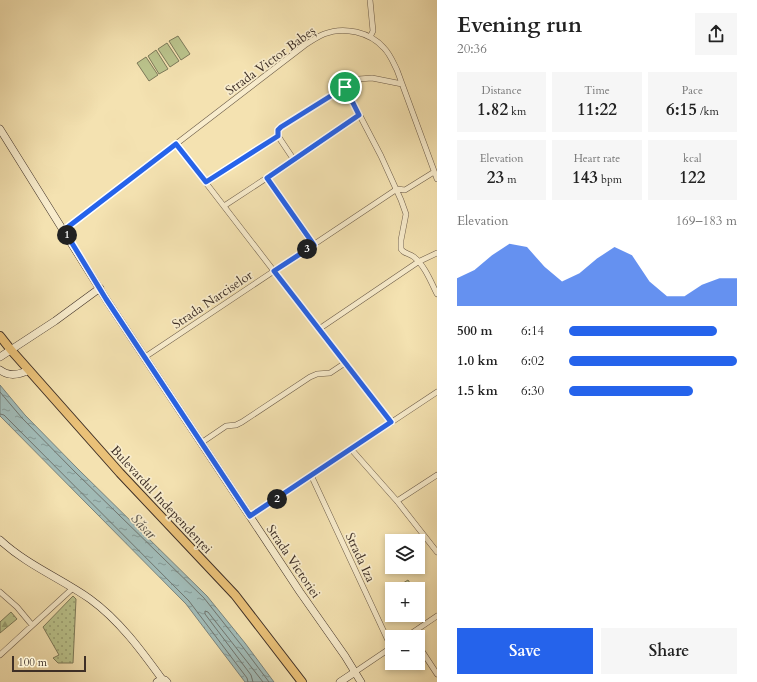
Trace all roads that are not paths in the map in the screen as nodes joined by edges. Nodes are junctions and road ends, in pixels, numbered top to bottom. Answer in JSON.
{"nodes":[{"id":1,"x":370,"y":0,"type":"edge"},
{"id":2,"x":370,"y":37,"type":"junction"},
{"id":3,"x":402,"y":84,"type":"junction"},
{"id":4,"x":345,"y":87,"type":"junction"},
{"id":5,"x":359,"y":115,"type":"junction"},
{"id":6,"x":0,"y":129,"type":"edge"},
{"id":7,"x":278,"y":136,"type":"junction"},
{"id":8,"x":176,"y":144,"type":"junction"},
{"id":9,"x":294,"y":160,"type":"junction"},
{"id":10,"x":434,"y":172,"type":"junction"},
{"id":11,"x":267,"y":178,"type":"junction"},
{"id":12,"x":437,"y":179,"type":"edge"},
{"id":13,"x":206,"y":182,"type":"junction"},
{"id":14,"x":397,"y":189,"type":"junction"},
{"id":15,"x":224,"y":206,"type":"junction"},
{"id":16,"x":64,"y":230,"type":"junction"},
{"id":17,"x":314,"y":245,"type":"junction"},
{"id":18,"x":437,"y":253,"type":"edge"},
{"id":19,"x":418,"y":262,"type":"junction"},
{"id":20,"x":274,"y":271,"type":"junction"},
{"id":21,"x":100,"y":288,"type":"junction"},
{"id":22,"x":437,"y":294,"type":"edge"},
{"id":23,"x":319,"y":329,"type":"junction"},
{"id":24,"x":0,"y":336,"type":"edge"},
{"id":25,"x":11,"y":350,"type":"junction"},
{"id":26,"x":0,"y":357,"type":"edge"},
{"id":27,"x":145,"y":357,"type":"junction"},
{"id":28,"x":345,"y":363,"type":"junction"},
{"id":29,"x":0,"y":370,"type":"edge"},
{"id":30,"x":29,"y":370,"type":"junction"},
{"id":31,"x":437,"y":392,"type":"edge"},
{"id":32,"x":391,"y":422,"type":"junction"},
{"id":33,"x":201,"y":443,"type":"junction"},
{"id":34,"x":351,"y":449,"type":"junction"},
{"id":35,"x":437,"y":475,"type":"edge"},
{"id":36,"x":312,"y":476,"type":"junction"},
{"id":37,"x":397,"y":501,"type":"junction"},
{"id":38,"x":250,"y":516,"type":"junction"},
{"id":39,"x":0,"y":540,"type":"edge"},
{"id":40,"x":437,"y":552,"type":"edge"},
{"id":41,"x":73,"y":588,"type":"junction"},
{"id":42,"x":0,"y":592,"type":"edge"},
{"id":43,"x":437,"y":616,"type":"edge"},
{"id":44,"x":32,"y":625,"type":"junction"},
{"id":45,"x":418,"y":630,"type":"edge"},
{"id":46,"x":385,"y":632,"type":"edge"},
{"id":47,"x":385,"y":652,"type":"edge"},
{"id":48,"x":0,"y":655,"type":"edge"},
{"id":49,"x":425,"y":656,"type":"edge"},
{"id":50,"x":355,"y":672,"type":"junction"},
{"id":51,"x":437,"y":674,"type":"edge"},
{"id":52,"x":161,"y":681,"type":"edge"},
{"id":53,"x":302,"y":682,"type":"edge"},
{"id":54,"x":340,"y":682,"type":"edge"},
{"id":55,"x":361,"y":682,"type":"edge"}],
"edges":[{"from":1,"to":2,"type":"street"},
{"from":2,"to":3,"type":"street","name":"Strada Victor Babeș"},
{"from":2,"to":8,"type":"street","name":"Strada Victor Babeș"},
{"from":3,"to":4,"type":"street"},
{"from":3,"to":10,"type":"street","name":"Strada Victor Babeș"},
{"from":4,"to":5,"type":"street"},
{"from":4,"to":7,"type":"street"},
{"from":5,"to":9,"type":"street"},
{"from":5,"to":14,"type":"street"},
{"from":6,"to":16,"type":"street","name":"Strada Victoriei"},
{"from":7,"to":9,"type":"street"},
{"from":7,"to":13,"type":"street"},
{"from":8,"to":13,"type":"street"},
{"from":8,"to":16,"type":"street","name":"Strada Victor Babeș"},
{"from":9,"to":11,"type":"street"},
{"from":10,"to":12,"type":"street","name":"Strada Victor Babeș"},
{"from":10,"to":14,"type":"street","name":"Strada Narciselor"},
{"from":11,"to":15,"type":"street"},
{"from":11,"to":17,"type":"street"},
{"from":13,"to":15,"type":"street"},
{"from":14,"to":17,"type":"street","name":"Strada Narciselor"},
{"from":14,"to":19,"type":"street"},
{"from":15,"to":20,"type":"street"},
{"from":16,"to":21,"type":"street","name":"Strada Victoriei"},
{"from":17,"to":20,"type":"street","name":"Strada Narciselor"},
{"from":18,"to":19,"type":"street"},
{"from":19,"to":22,"type":"street"},
{"from":19,"to":23,"type":"street"},
{"from":20,"to":23,"type":"street"},
{"from":20,"to":27,"type":"street","name":"Strada Narciselor"},
{"from":21,"to":25,"type":"street"},
{"from":21,"to":27,"type":"street","name":"Strada Victoriei"},
{"from":23,"to":28,"type":"street"},
{"from":24,"to":25,"type":"main road","name":"Bulevardul Independenței"},
{"from":25,"to":26,"type":"street"},
{"from":25,"to":30,"type":"main road","name":"Bulevardul Independenței"},
{"from":27,"to":33,"type":"street","name":"Strada Victoriei"},
{"from":28,"to":32,"type":"street"},
{"from":28,"to":33,"type":"street"},
{"from":29,"to":30,"type":"street"},
{"from":30,"to":53,"type":"main road","name":"Bulevardul Independenței"},
{"from":31,"to":32,"type":"street"},
{"from":32,"to":34,"type":"street"},
{"from":33,"to":38,"type":"street","name":"Strada Victoriei"},
{"from":34,"to":36,"type":"street"},
{"from":34,"to":37,"type":"street"},
{"from":35,"to":37,"type":"street"},
{"from":36,"to":38,"type":"street"},
{"from":36,"to":46,"type":"street","name":"Strada Iza"},
{"from":37,"to":40,"type":"street"},
{"from":38,"to":50,"type":"street","name":"Strada Victoriei"},
{"from":39,"to":41,"type":"street"},
{"from":41,"to":44,"type":"street"},
{"from":41,"to":52,"type":"street"},
{"from":42,"to":44,"type":"street"},
{"from":43,"to":45,"type":"street"},
{"from":44,"to":48,"type":"street"},
{"from":47,"to":50,"type":"street"},
{"from":49,"to":51,"type":"street"},
{"from":50,"to":54,"type":"street"},
{"from":50,"to":55,"type":"street","name":"Strada Victoriei"}]}
